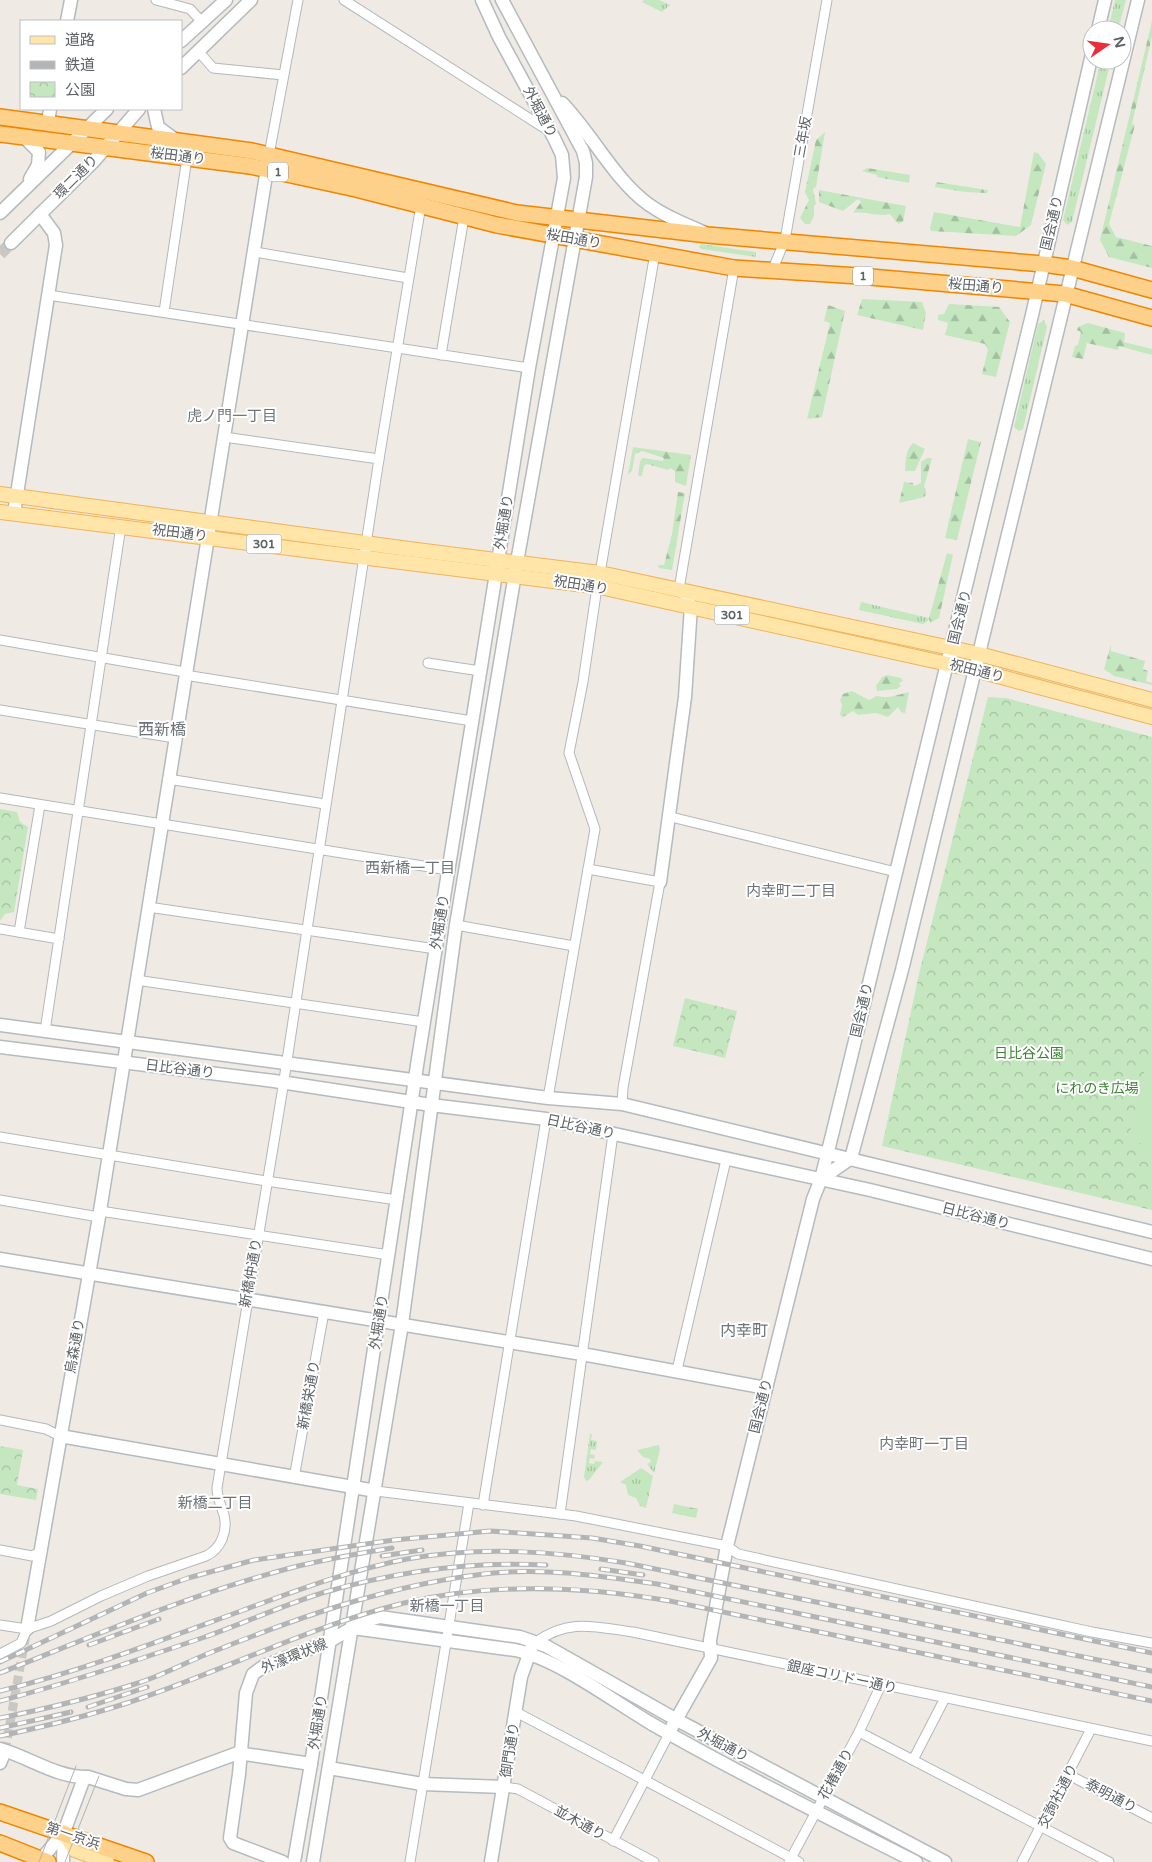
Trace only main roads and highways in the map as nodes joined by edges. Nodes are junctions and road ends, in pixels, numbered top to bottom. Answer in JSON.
{"nodes":[{"id":1,"x":71,"y":0,"type":"edge"},
{"id":2,"x":226,"y":0,"type":"edge"},
{"id":3,"x":251,"y":0,"type":"edge"},
{"id":4,"x":482,"y":0,"type":"edge"},
{"id":5,"x":502,"y":0,"type":"edge"},
{"id":6,"x":1105,"y":0,"type":"edge"},
{"id":7,"x":1138,"y":0,"type":"edge"},
{"id":8,"x":67,"y":20,"type":"edge"},
{"id":9,"x":1100,"y":20,"type":"edge"},
{"id":10,"x":182,"y":39,"type":"edge"},
{"id":11,"x":182,"y":67,"type":"edge"},
{"id":12,"x":1088,"y":70,"type":"edge"},
{"id":13,"x":550,"y":90,"type":"junction"},
{"id":14,"x":106,"y":110,"type":"edge"},
{"id":15,"x":138,"y":110,"type":"edge"},
{"id":16,"x":154,"y":110,"type":"edge"},
{"id":17,"x":49,"y":116,"type":"edge"},
{"id":18,"x":0,"y":117,"type":"edge"},
{"id":19,"x":88,"y":128,"type":"junction"},
{"id":20,"x":116,"y":132,"type":"junction"},
{"id":21,"x":0,"y":134,"type":"edge"},
{"id":22,"x":24,"y":136,"type":"junction"},
{"id":23,"x":177,"y":141,"type":"junction"},
{"id":24,"x":74,"y":143,"type":"junction"},
{"id":25,"x":105,"y":147,"type":"junction"},
{"id":26,"x":268,"y":162,"type":"junction"},
{"id":27,"x":22,"y":191,"type":"junction"},
{"id":28,"x":1,"y":212,"type":"edge"},
{"id":29,"x":40,"y":214,"type":"junction"},
{"id":30,"x":556,"y":216,"type":"junction"},
{"id":31,"x":577,"y":219,"type":"junction"},
{"id":32,"x":708,"y":235,"type":"junction"},
{"id":33,"x":552,"y":236,"type":"junction"},
{"id":34,"x":573,"y":239,"type":"junction"},
{"id":35,"x":11,"y":243,"type":"tunnel mouth"},
{"id":36,"x":1043,"y":264,"type":"junction"},
{"id":37,"x":1072,"y":268,"type":"junction"},
{"id":38,"x":1152,"y":290,"type":"edge"},
{"id":39,"x":1038,"y":292,"type":"junction"},
{"id":40,"x":1065,"y":294,"type":"junction"},
{"id":41,"x":1152,"y":318,"type":"edge"},
{"id":42,"x":0,"y":494,"type":"edge"},
{"id":43,"x":16,"y":495,"type":"junction"},
{"id":44,"x":7,"y":512,"type":"edge"},
{"id":45,"x":209,"y":530,"type":"junction"},
{"id":46,"x":497,"y":566,"type":"junction"},
{"id":47,"x":516,"y":569,"type":"junction"},
{"id":48,"x":686,"y":598,"type":"junction"},
{"id":49,"x":952,"y":648,"type":"junction"},
{"id":50,"x":979,"y":654,"type":"junction"},
{"id":51,"x":948,"y":664,"type":"junction"},
{"id":52,"x":975,"y":670,"type":"junction"},
{"id":53,"x":1152,"y":700,"type":"edge"},
{"id":54,"x":1152,"y":718,"type":"edge"},
{"id":55,"x":660,"y":882,"type":"road end"},
{"id":56,"x":0,"y":1025,"type":"edge"},
{"id":57,"x":127,"y":1041,"type":"junction"},
{"id":58,"x":0,"y":1047,"type":"edge"},
{"id":59,"x":123,"y":1062,"type":"junction"},
{"id":60,"x":415,"y":1079,"type":"junction"},
{"id":61,"x":434,"y":1082,"type":"junction"},
{"id":62,"x":412,"y":1102,"type":"junction"},
{"id":63,"x":431,"y":1105,"type":"junction"},
{"id":64,"x":828,"y":1152,"type":"junction"},
{"id":65,"x":851,"y":1158,"type":"junction"},
{"id":66,"x":821,"y":1179,"type":"junction"},
{"id":67,"x":1152,"y":1232,"type":"edge"},
{"id":68,"x":0,"y":1259,"type":"edge"},
{"id":69,"x":1152,"y":1259,"type":"edge"},
{"id":70,"x":88,"y":1275,"type":"junction"},
{"id":71,"x":379,"y":1321,"type":"junction"},
{"id":72,"x":402,"y":1324,"type":"junction"},
{"id":73,"x":766,"y":1388,"type":"junction"},
{"id":74,"x":60,"y":1436,"type":"junction"},
{"id":75,"x":354,"y":1487,"type":"junction"},
{"id":76,"x":376,"y":1491,"type":"junction"},
{"id":77,"x":353,"y":1628,"type":"junction"},
{"id":78,"x":27,"y":1629,"type":"tunnel mouth"},
{"id":79,"x":330,"y":1641,"type":"junction"},
{"id":80,"x":536,"y":1642,"type":"junction"},
{"id":81,"x":528,"y":1653,"type":"junction"},
{"id":82,"x":673,"y":1727,"type":"junction"},
{"id":83,"x":3,"y":1750,"type":"edge"},
{"id":84,"x":241,"y":1753,"type":"junction"},
{"id":85,"x":0,"y":1763,"type":"edge"},
{"id":86,"x":311,"y":1764,"type":"junction"},
{"id":87,"x":329,"y":1768,"type":"junction"},
{"id":88,"x":88,"y":1777,"type":"junction"},
{"id":89,"x":504,"y":1787,"type":"junction"},
{"id":90,"x":819,"y":1805,"type":"junction"},
{"id":91,"x":0,"y":1812,"type":"edge"},
{"id":92,"x":64,"y":1832,"type":"junction"},
{"id":93,"x":0,"y":1843,"type":"edge"},
{"id":94,"x":494,"y":1860,"type":"edge"},
{"id":95,"x":42,"y":1861,"type":"edge"},
{"id":96,"x":63,"y":1862,"type":"edge"},
{"id":97,"x":107,"y":1862,"type":"edge"},
{"id":98,"x":146,"y":1862,"type":"edge"},
{"id":99,"x":283,"y":1862,"type":"edge"},
{"id":100,"x":294,"y":1862,"type":"edge"},
{"id":101,"x":313,"y":1862,"type":"edge"},
{"id":102,"x":916,"y":1862,"type":"edge"},
{"id":103,"x":945,"y":1862,"type":"edge"}],
"edges":[{"from":1,"to":8,"type":"main road"},
{"from":2,"to":10,"type":"main road"},
{"from":3,"to":11,"type":"main road"},
{"from":4,"to":30,"type":"main road","name":"外堀通り"},
{"from":5,"to":13,"type":"main road","name":"外堀通り"},
{"from":6,"to":9,"type":"main road"},
{"from":7,"to":37,"type":"main road","name":"国会通り"},
{"from":12,"to":36,"type":"main road","name":"国会通り"},
{"from":13,"to":31,"type":"main road","name":"外堀通り"},
{"from":13,"to":32,"type":"main road"},
{"from":14,"to":19,"type":"main road","name":"環二通り"},
{"from":15,"to":20,"type":"main road","name":"環二通り"},
{"from":16,"to":23,"type":"main road"},
{"from":17,"to":18,"type":"highway","name":"桜田通り","number":"1"},
{"from":17,"to":19,"type":"highway","name":"桜田通り","number":"1"},
{"from":19,"to":20,"type":"highway","name":"桜田通り","number":"1"},
{"from":19,"to":24,"type":"main road","name":"環二通り"},
{"from":20,"to":23,"type":"highway","name":"桜田通り","number":"1"},
{"from":20,"to":25,"type":"main road","name":"環二通り"},
{"from":21,"to":22,"type":"highway","name":"桜田通り","number":"1"},
{"from":22,"to":24,"type":"highway","name":"桜田通り","number":"1"},
{"from":22,"to":27,"type":"main road"},
{"from":23,"to":26,"type":"highway","name":"桜田通り","number":"1"},
{"from":24,"to":25,"type":"highway","name":"桜田通り","number":"1"},
{"from":24,"to":27,"type":"main road","name":"環二通り"},
{"from":25,"to":26,"type":"highway","name":"桜田通り","number":"1"},
{"from":25,"to":29,"type":"main road","name":"環二通り"},
{"from":26,"to":30,"type":"highway","name":"桜田通り","number":"1"},
{"from":26,"to":33,"type":"highway","name":"桜田通り","number":"1"},
{"from":26,"to":45,"type":"main road","name":"烏森通り"},
{"from":27,"to":28,"type":"main road","name":"環二通り"},
{"from":29,"to":35,"type":"main road","name":"環二通り"},
{"from":29,"to":43,"type":"main road"},
{"from":30,"to":31,"type":"highway","name":"桜田通り","number":"1"},
{"from":30,"to":33,"type":"main road","name":"外堀通り"},
{"from":31,"to":32,"type":"highway","name":"桜田通り","number":"1"},
{"from":31,"to":34,"type":"main road","name":"外堀通り"},
{"from":32,"to":36,"type":"highway","name":"桜田通り","number":"1"},
{"from":33,"to":34,"type":"highway","name":"桜田通り","number":"1"},
{"from":33,"to":46,"type":"main road","name":"外堀通り"},
{"from":34,"to":39,"type":"highway","name":"桜田通り","number":"1"},
{"from":34,"to":47,"type":"main road","name":"外堀通り"},
{"from":36,"to":37,"type":"highway","name":"桜田通り","number":"1"},
{"from":36,"to":39,"type":"main road","name":"国会通り"},
{"from":37,"to":38,"type":"highway","name":"桜田通り","number":"1"},
{"from":37,"to":40,"type":"main road","name":"国会通り"},
{"from":39,"to":40,"type":"highway","name":"桜田通り","number":"1"},
{"from":39,"to":49,"type":"main road","name":"国会通り"},
{"from":40,"to":41,"type":"highway","name":"桜田通り","number":"1"},
{"from":40,"to":50,"type":"main road","name":"国会通り"},
{"from":42,"to":43,"type":"main road","name":"祝田通り","number":"301"},
{"from":43,"to":44,"type":"main road"},
{"from":43,"to":45,"type":"main road","name":"祝田通り","number":"301"},
{"from":44,"to":45,"type":"main road","name":"祝田通り","number":"301"},
{"from":45,"to":46,"type":"main road","name":"祝田通り","number":"301"},
{"from":45,"to":57,"type":"main road","name":"烏森通り"},
{"from":46,"to":47,"type":"main road","name":"祝田通り","number":"301"},
{"from":46,"to":60,"type":"main road","name":"外堀通り"},
{"from":47,"to":48,"type":"main road","name":"祝田通り","number":"301"},
{"from":47,"to":48,"type":"main road","name":"祝田通り","number":"301"},
{"from":47,"to":61,"type":"main road","name":"外堀通り"},
{"from":48,"to":49,"type":"main road","name":"祝田通り","number":"301"},
{"from":48,"to":51,"type":"main road","name":"祝田通り","number":"301"},
{"from":48,"to":55,"type":"main road"},
{"from":49,"to":50,"type":"main road","name":"祝田通り","number":"301"},
{"from":49,"to":51,"type":"main road","name":"国会通り"},
{"from":50,"to":52,"type":"main road","name":"国会通り"},
{"from":50,"to":53,"type":"main road","name":"祝田通り","number":"301"},
{"from":51,"to":52,"type":"main road","name":"祝田通り","number":"301"},
{"from":51,"to":64,"type":"main road","name":"国会通り"},
{"from":52,"to":54,"type":"main road","name":"祝田通り","number":"301"},
{"from":52,"to":65,"type":"main road","name":"国会通り"},
{"from":56,"to":57,"type":"main road","name":"日比谷通り"},
{"from":57,"to":59,"type":"main road","name":"烏森通り"},
{"from":57,"to":60,"type":"main road","name":"日比谷通り"},
{"from":58,"to":59,"type":"main road","name":"日比谷通り"},
{"from":59,"to":62,"type":"main road","name":"日比谷通り"},
{"from":59,"to":70,"type":"main road","name":"烏森通り"},
{"from":60,"to":61,"type":"main road","name":"日比谷通り"},
{"from":60,"to":62,"type":"main road","name":"外堀通り"},
{"from":61,"to":63,"type":"main road","name":"外堀通り"},
{"from":61,"to":64,"type":"main road","name":"日比谷通り"},
{"from":62,"to":63,"type":"main road","name":"日比谷通り"},
{"from":62,"to":71,"type":"main road","name":"外堀通り"},
{"from":63,"to":66,"type":"main road","name":"日比谷通り"},
{"from":63,"to":72,"type":"main road","name":"外堀通り"},
{"from":64,"to":65,"type":"main road","name":"日比谷通り"},
{"from":64,"to":66,"type":"main road","name":"国会通り"},
{"from":65,"to":66,"type":"main road"},
{"from":65,"to":67,"type":"main road","name":"日比谷通り"},
{"from":66,"to":69,"type":"main road","name":"日比谷通り"},
{"from":66,"to":73,"type":"main road","name":"国会通り"},
{"from":68,"to":70,"type":"main road"},
{"from":70,"to":71,"type":"main road"},
{"from":70,"to":74,"type":"main road","name":"烏森通り"},
{"from":71,"to":72,"type":"main road"},
{"from":71,"to":75,"type":"main road","name":"外堀通り"},
{"from":72,"to":73,"type":"main road"},
{"from":72,"to":76,"type":"main road","name":"外堀通り"},
{"from":73,"to":82,"type":"main road","name":"国会通り"},
{"from":74,"to":75,"type":"main road"},
{"from":74,"to":78,"type":"main road","name":"烏森通り"},
{"from":75,"to":76,"type":"main road"},
{"from":75,"to":79,"type":"main road","name":"外堀通り"},
{"from":76,"to":77,"type":"main road","name":"外堀通り"},
{"from":77,"to":79,"type":"main road","name":"外濠環状線"},
{"from":77,"to":80,"type":"main road","name":"外堀通り"},
{"from":77,"to":81,"type":"main road","name":"外堀通り"},
{"from":77,"to":87,"type":"main road","name":"外堀通り"},
{"from":79,"to":84,"type":"main road","name":"外濠環状線"},
{"from":79,"to":86,"type":"main road","name":"外堀通り"},
{"from":80,"to":81,"type":"main road","name":"御門通り"},
{"from":80,"to":82,"type":"main road","name":"外堀通り"},
{"from":81,"to":82,"type":"main road","name":"外堀通り"},
{"from":81,"to":89,"type":"main road","name":"御門通り"},
{"from":82,"to":90,"type":"main road","name":"外堀通り"},
{"from":83,"to":85,"type":"main road"},
{"from":83,"to":88,"type":"main road"},
{"from":84,"to":86,"type":"main road"},
{"from":84,"to":88,"type":"main road"},
{"from":84,"to":99,"type":"main road","name":"外濠環状線"},
{"from":86,"to":100,"type":"main road","name":"外堀通り"},
{"from":87,"to":89,"type":"main road"},
{"from":87,"to":101,"type":"main road","name":"外堀通り"},
{"from":88,"to":92,"type":"main road"},
{"from":89,"to":94,"type":"main road","name":"御門通り"},
{"from":90,"to":102,"type":"main road","name":"外堀通り"},
{"from":90,"to":103,"type":"main road","name":"外堀通り"},
{"from":91,"to":92,"type":"highway","name":"第一京浜"},
{"from":92,"to":95,"type":"main road"},
{"from":92,"to":96,"type":"main road"},
{"from":92,"to":97,"type":"main road"},
{"from":92,"to":98,"type":"highway","name":"第一京浜"},
{"from":93,"to":95,"type":"highway"}]}
